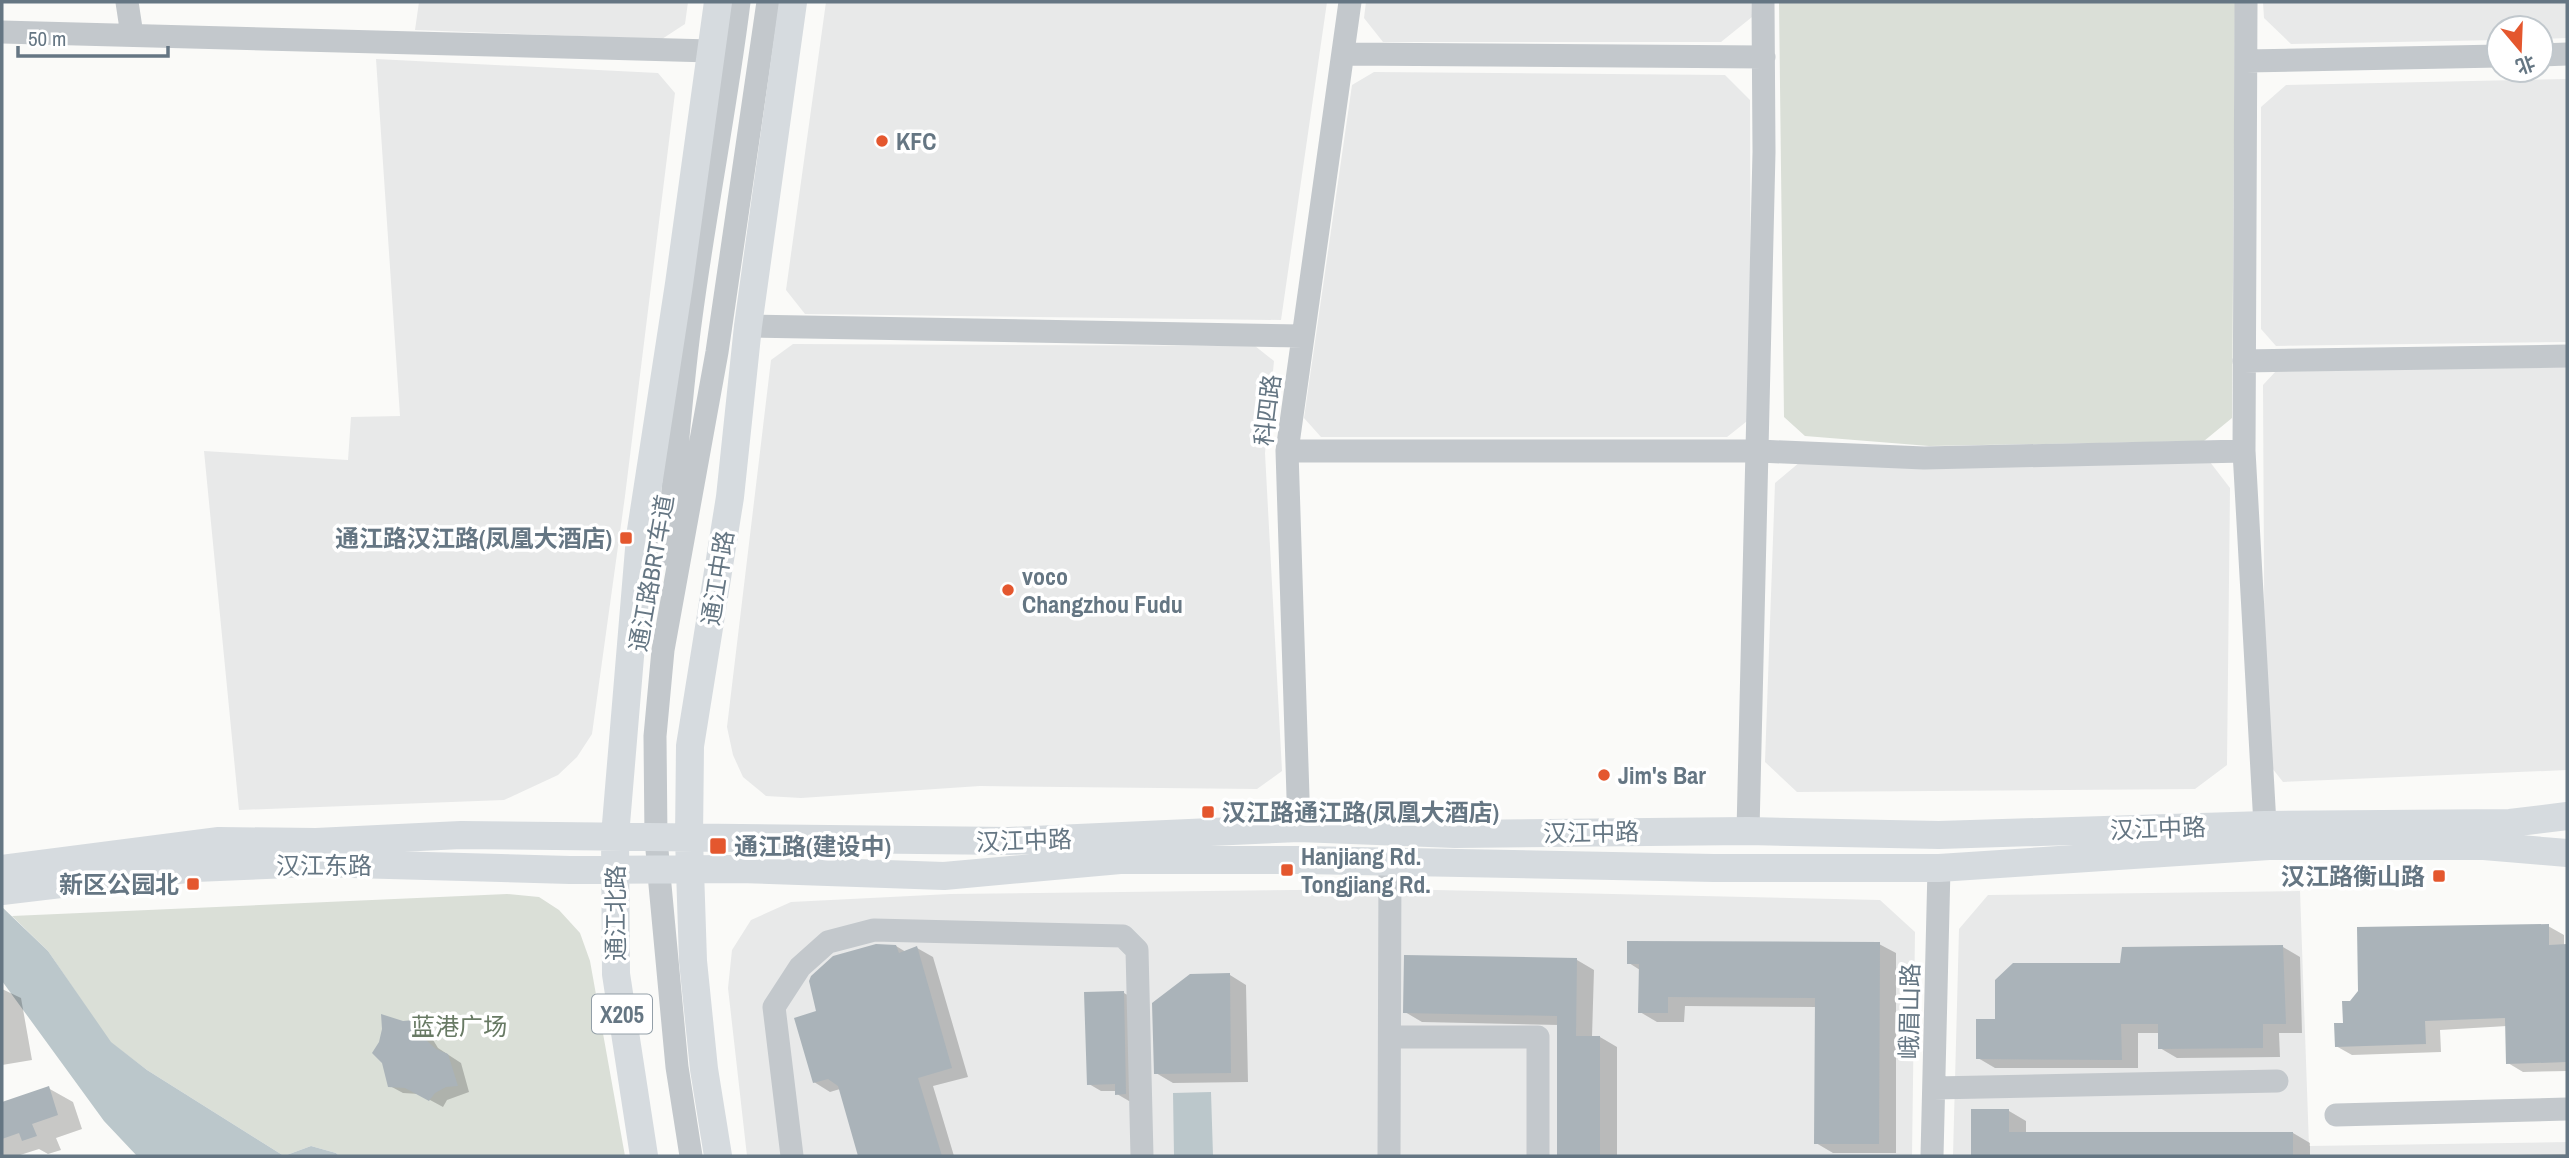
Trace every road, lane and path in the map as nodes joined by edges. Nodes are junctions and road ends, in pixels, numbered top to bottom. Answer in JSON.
{"nodes":[{"id":1,"x":127,"y":2,"type":"edge"},
{"id":2,"x":718,"y":2,"type":"edge"},
{"id":3,"x":739,"y":2,"type":"edge"},
{"id":4,"x":768,"y":2,"type":"edge"},
{"id":5,"x":793,"y":2,"type":"edge"},
{"id":6,"x":1350,"y":2,"type":"edge"},
{"id":7,"x":1763,"y":2,"type":"edge"},
{"id":8,"x":2246,"y":2,"type":"edge"},
{"id":9,"x":2,"y":32,"type":"edge"},
{"id":10,"x":132,"y":35,"type":"junction"},
{"id":11,"x":711,"y":51,"type":"junction"},
{"id":12,"x":1343,"y":54,"type":"junction"},
{"id":13,"x":2485,"y":56,"type":"edge"},
{"id":14,"x":1763,"y":57,"type":"junction"},
{"id":15,"x":2245,"y":61,"type":"junction"},
{"id":16,"x":691,"y":317,"type":"junction"},
{"id":17,"x":748,"y":326,"type":"junction"},
{"id":18,"x":1303,"y":336,"type":"junction"},
{"id":19,"x":2567,"y":356,"type":"edge"},
{"id":20,"x":2244,"y":361,"type":"junction"},
{"id":21,"x":2244,"y":450,"type":"junction"},
{"id":22,"x":1287,"y":451,"type":"junction"},
{"id":23,"x":1759,"y":451,"type":"junction"},
{"id":24,"x":2567,"y":816,"type":"edge"},
{"id":25,"x":2265,"y":825,"type":"junction"},
{"id":26,"x":1299,"y":828,"type":"junction"},
{"id":27,"x":1748,"y":831,"type":"junction"},
{"id":28,"x":615,"y":836,"type":"junction"},
{"id":29,"x":650,"y":838,"type":"junction"},
{"id":30,"x":689,"y":839,"type":"junction"},
{"id":31,"x":2567,"y":853,"type":"edge"},
{"id":32,"x":1390,"y":861,"type":"junction"},
{"id":33,"x":1939,"y":868,"type":"junction"},
{"id":34,"x":2,"y":869,"type":"edge"},
{"id":35,"x":690,"y":869,"type":"junction"},
{"id":36,"x":615,"y":870,"type":"junction"},
{"id":37,"x":653,"y":870,"type":"junction"},
{"id":38,"x":2,"y":891,"type":"edge"},
{"id":39,"x":1391,"y":1037,"type":"junction"},
{"id":40,"x":2277,"y":1081,"type":"dead end"},
{"id":41,"x":1934,"y":1088,"type":"junction"},
{"id":42,"x":2567,"y":1109,"type":"edge"},
{"id":43,"x":2336,"y":1115,"type":"dead end"},
{"id":44,"x":645,"y":1156,"type":"edge"},
{"id":45,"x":678,"y":1156,"type":"edge"},
{"id":46,"x":691,"y":1156,"type":"edge"},
{"id":47,"x":718,"y":1156,"type":"edge"},
{"id":48,"x":792,"y":1156,"type":"edge"},
{"id":49,"x":1142,"y":1156,"type":"edge"},
{"id":50,"x":1389,"y":1156,"type":"edge"},
{"id":51,"x":1538,"y":1156,"type":"edge"},
{"id":52,"x":1932,"y":1156,"type":"edge"}],
"edges":[{"from":1,"to":10,"type":"street"},
{"from":2,"to":11,"type":"main road"},
{"from":3,"to":16,"type":"street","name":"通江路BRT车道"},
{"from":4,"to":29,"type":"street","name":"通江路BRT车道"},
{"from":5,"to":17,"type":"main road","name":"通江中路"},
{"from":6,"to":12,"type":"street","name":"科四路"},
{"from":7,"to":14,"type":"street"},
{"from":8,"to":15,"type":"street"},
{"from":9,"to":10,"type":"street"},
{"from":10,"to":11,"type":"street"},
{"from":11,"to":16,"type":"street"},
{"from":11,"to":28,"type":"main road"},
{"from":12,"to":14,"type":"street"},
{"from":12,"to":18,"type":"street","name":"科四路"},
{"from":13,"to":15,"type":"street"},
{"from":14,"to":23,"type":"street"},
{"from":15,"to":20,"type":"street"},
{"from":16,"to":29,"type":"street","name":"通江路BRT车道"},
{"from":17,"to":18,"type":"street"},
{"from":17,"to":30,"type":"main road","name":"通江中路"},
{"from":18,"to":22,"type":"street","name":"科四路"},
{"from":19,"to":20,"type":"street"},
{"from":20,"to":21,"type":"street"},
{"from":21,"to":23,"type":"street"},
{"from":21,"to":25,"type":"street"},
{"from":22,"to":23,"type":"street"},
{"from":22,"to":26,"type":"street","name":"科四路"},
{"from":23,"to":27,"type":"street"},
{"from":24,"to":25,"type":"main road","name":"汉江中路"},
{"from":25,"to":27,"type":"main road","name":"汉江中路"},
{"from":26,"to":27,"type":"main road","name":"汉江中路"},
{"from":26,"to":30,"type":"main road","name":"汉江中路"},
{"from":28,"to":29,"type":"main road","name":"汉江中路"},
{"from":28,"to":34,"type":"main road","name":"汉江东路"},
{"from":28,"to":36,"type":"main road","name":"通江北路"},
{"from":29,"to":30,"type":"main road","name":"汉江中路"},
{"from":29,"to":37,"type":"street","name":"通江路BRT车道"},
{"from":30,"to":35,"type":"main road","name":"通江中路"},
{"from":31,"to":33,"type":"main road","name":"汉江中路"},
{"from":32,"to":33,"type":"main road","name":"汉江中路"},
{"from":32,"to":35,"type":"main road","name":"汉江中路"},
{"from":32,"to":39,"type":"street"},
{"from":33,"to":41,"type":"street","name":"峨眉山路"},
{"from":35,"to":37,"type":"main road","name":"汉江中路"},
{"from":35,"to":47,"type":"main road","name":"通江中路"},
{"from":36,"to":37,"type":"main road","name":"汉江东路"},
{"from":36,"to":38,"type":"main road","name":"汉江东路"},
{"from":36,"to":44,"type":"main road","name":"通江北路","number":"X205"},
{"from":37,"to":45,"type":"street","name":"通江路BRT车道"},
{"from":37,"to":46,"type":"street","name":"通江路BRT车道"},
{"from":39,"to":50,"type":"street"},
{"from":39,"to":51,"type":"street"},
{"from":40,"to":41,"type":"street"},
{"from":41,"to":52,"type":"street","name":"峨眉山路"},
{"from":42,"to":43,"type":"street"},
{"from":48,"to":49,"type":"street"}]}
